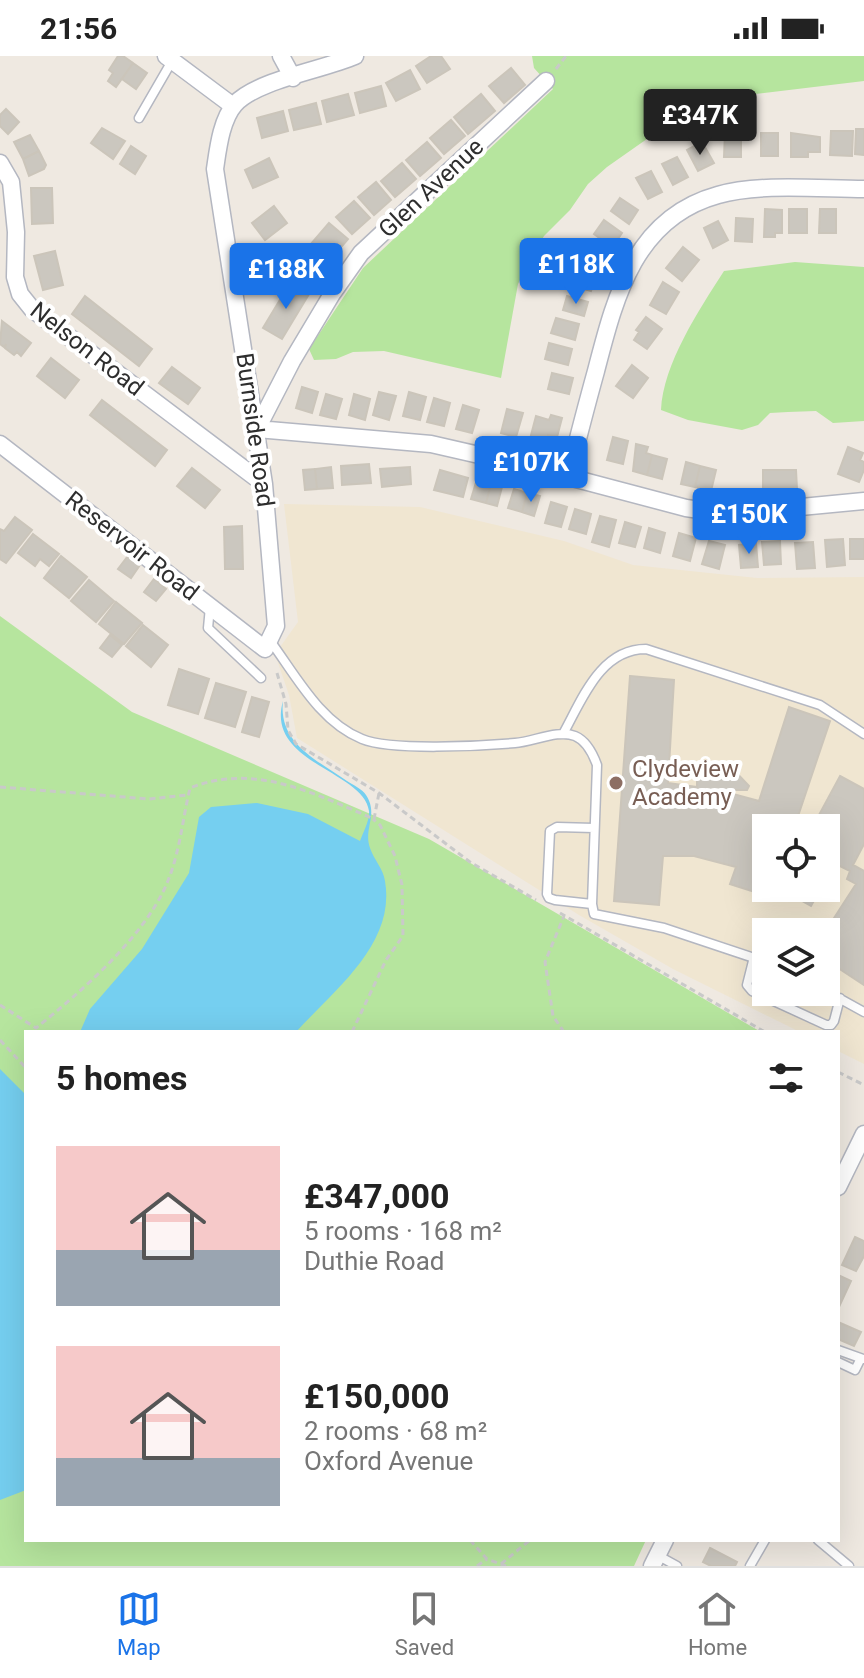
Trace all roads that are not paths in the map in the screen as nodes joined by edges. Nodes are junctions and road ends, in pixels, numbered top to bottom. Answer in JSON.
{"nodes":[{"id":1,"x":281,"y":56,"type":"edge"},
{"id":2,"x":355,"y":56,"type":"edge"},
{"id":3,"x":169,"y":58,"type":"edge"},
{"id":4,"x":293,"y":78,"type":"junction"},
{"id":5,"x":546,"y":81,"type":"dead end"},
{"id":6,"x":233,"y":106,"type":"junction"},
{"id":7,"x":139,"y":118,"type":"dead end"},
{"id":8,"x":0,"y":163,"type":"edge"},
{"id":9,"x":864,"y":189,"type":"edge"},
{"id":10,"x":257,"y":429,"type":"junction"},
{"id":11,"x":0,"y":444,"type":"edge"},
{"id":12,"x":568,"y":478,"type":"junction"},
{"id":13,"x":264,"y":484,"type":"junction"},
{"id":14,"x":864,"y":501,"type":"edge"},
{"id":15,"x":210,"y":606,"type":"junction"},
{"id":16,"x":268,"y":645,"type":"junction"},
{"id":17,"x":261,"y":678,"type":"dead end"},
{"id":18,"x":563,"y":734,"type":"junction"},
{"id":19,"x":864,"y":734,"type":"edge"},
{"id":20,"x":594,"y":828,"type":"junction"},
{"id":21,"x":592,"y":904,"type":"junction"},
{"id":22,"x":752,"y":956,"type":"edge"},
{"id":23,"x":752,"y":965,"type":"edge"},
{"id":24,"x":752,"y":991,"type":"edge"},
{"id":25,"x":840,"y":998,"type":"edge"},
{"id":26,"x":786,"y":1006,"type":"edge"},
{"id":27,"x":838,"y":1006,"type":"edge"},
{"id":28,"x":864,"y":1012,"type":"edge"},
{"id":29,"x":864,"y":1134,"type":"edge"},
{"id":30,"x":840,"y":1183,"type":"edge"},
{"id":31,"x":840,"y":1351,"type":"edge"},
{"id":32,"x":862,"y":1359,"type":"edge"},
{"id":33,"x":840,"y":1363,"type":"edge"},
{"id":34,"x":764,"y":1542,"type":"edge"},
{"id":35,"x":820,"y":1542,"type":"edge"},
{"id":36,"x":658,"y":1554,"type":"edge"},
{"id":37,"x":677,"y":1566,"type":"edge"},
{"id":38,"x":750,"y":1566,"type":"edge"},
{"id":39,"x":849,"y":1566,"type":"edge"}],
"edges":[{"from":1,"to":4,"type":"street"},
{"from":2,"to":4,"type":"street"},
{"from":3,"to":6,"type":"street"},
{"from":3,"to":7,"type":"lane"},
{"from":4,"to":6,"type":"street"},
{"from":5,"to":10,"type":"street","name":"Glen Avenue"},
{"from":6,"to":10,"type":"street","name":"Burnside Road"},
{"from":8,"to":13,"type":"street","name":"Nelson Road"},
{"from":9,"to":12,"type":"street"},
{"from":10,"to":12,"type":"street"},
{"from":10,"to":13,"type":"street","name":"Burnside Road"},
{"from":11,"to":15,"type":"street","name":"Reservoir Road"},
{"from":12,"to":14,"type":"street"},
{"from":13,"to":16,"type":"street","name":"Burnside Road"},
{"from":15,"to":16,"type":"street","name":"Reservoir Road"},
{"from":15,"to":17,"type":"lane"},
{"from":16,"to":18,"type":"lane"},
{"from":18,"to":19,"type":"lane"},
{"from":18,"to":20,"type":"lane"},
{"from":20,"to":21,"type":"lane"},
{"from":20,"to":21,"type":"lane"},
{"from":21,"to":22,"type":"lane"},
{"from":23,"to":24,"type":"lane"},
{"from":25,"to":28,"type":"lane"},
{"from":26,"to":27,"type":"lane"},
{"from":29,"to":30,"type":"street"},
{"from":31,"to":32,"type":"lane"},
{"from":32,"to":33,"type":"lane"},
{"from":34,"to":38,"type":"lane"},
{"from":35,"to":39,"type":"lane"},
{"from":36,"to":37,"type":"lane"}]}
